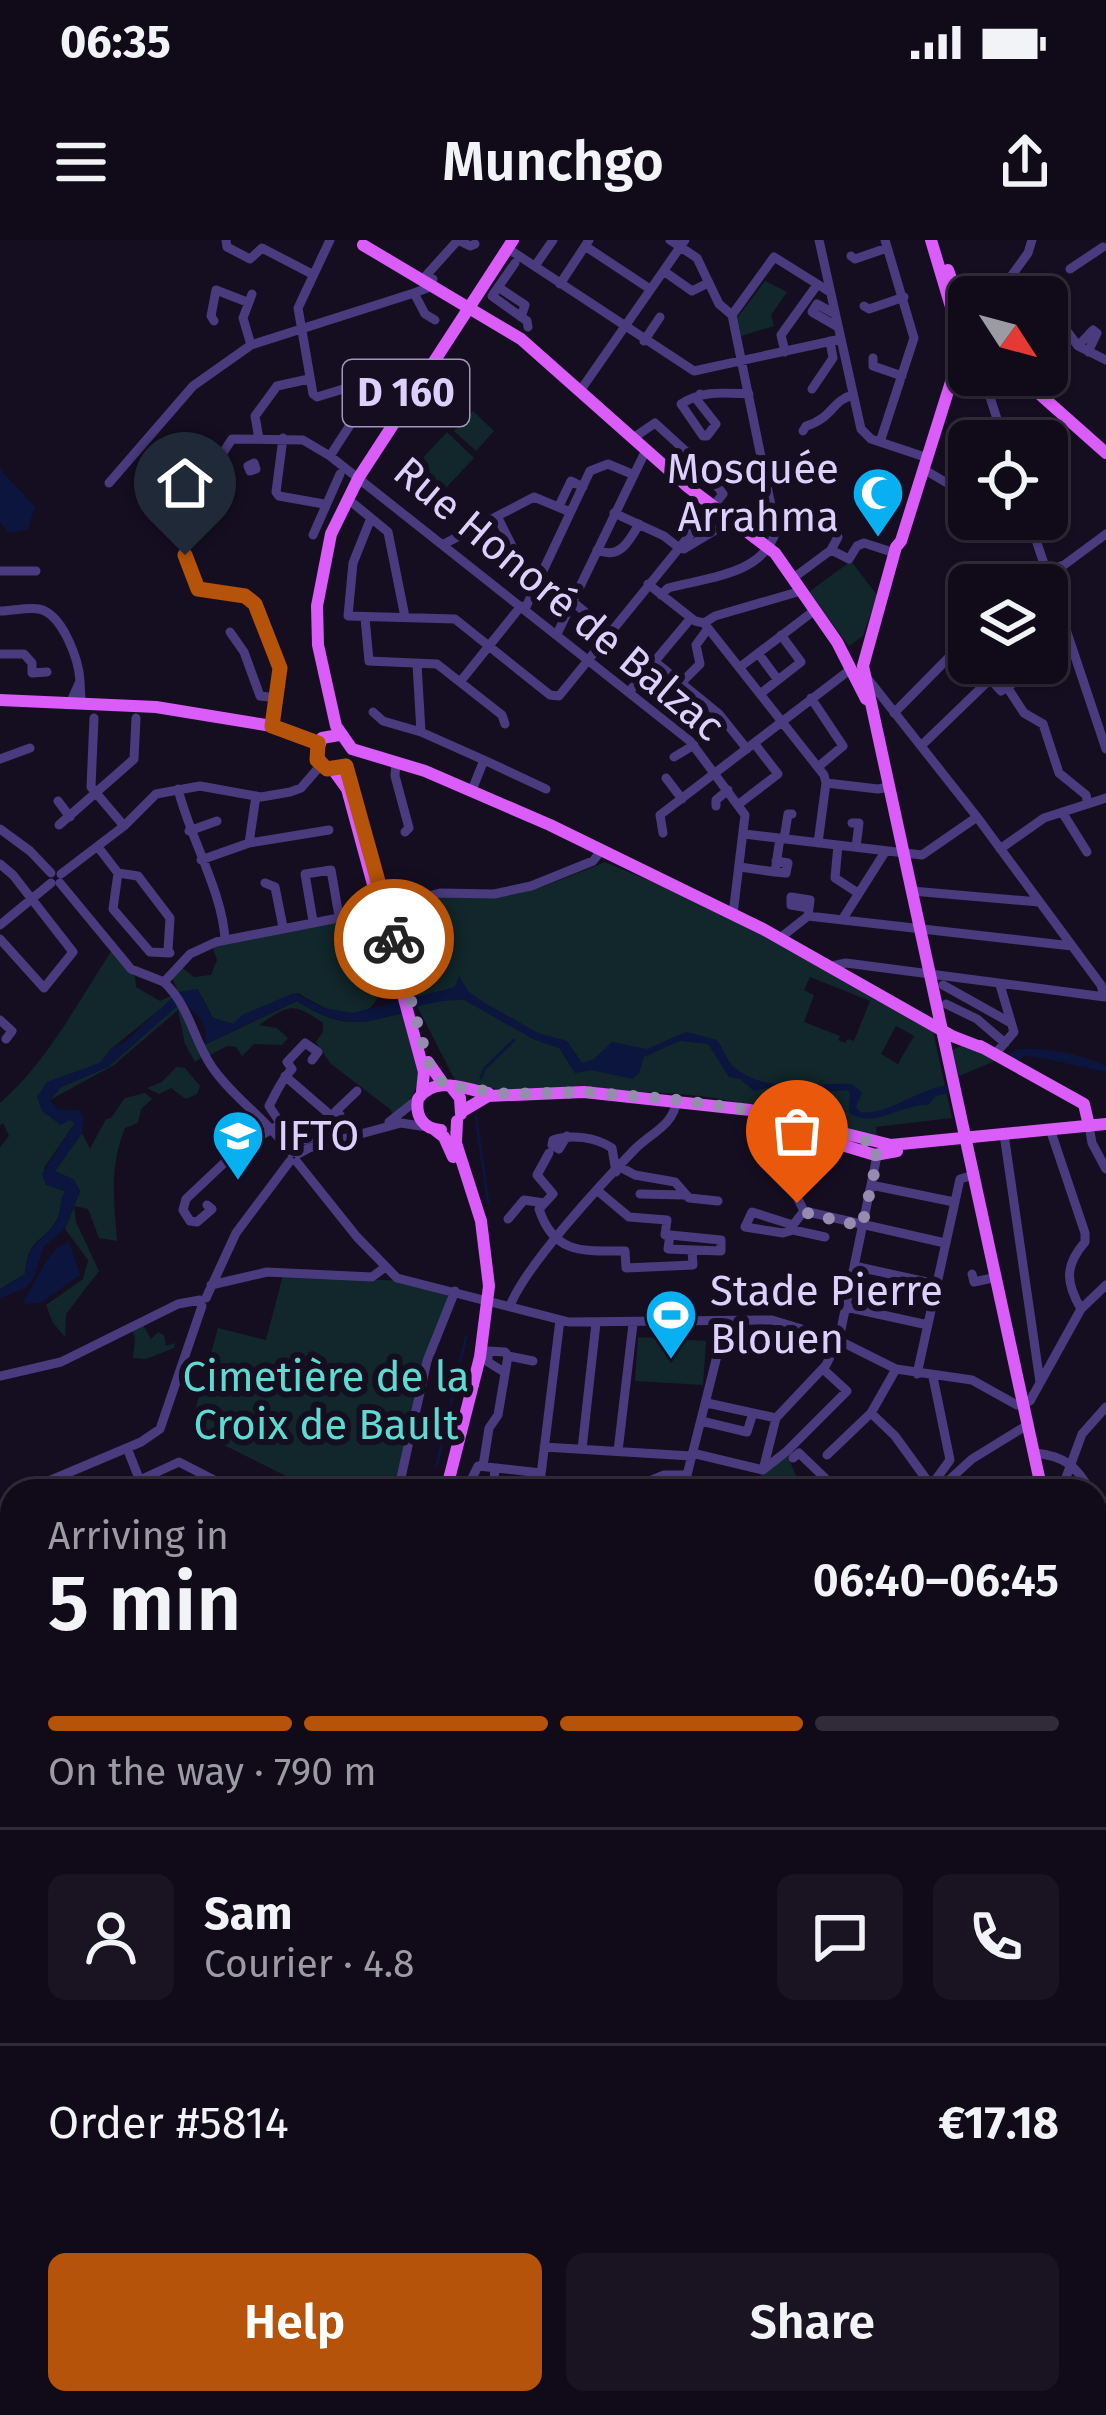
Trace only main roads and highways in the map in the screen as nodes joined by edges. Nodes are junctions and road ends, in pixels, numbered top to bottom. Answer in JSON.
{"nodes":[{"id":1,"x":935,"y":240,"type":"edge"},
{"id":2,"x":359,"y":242,"type":"edge"},
{"id":3,"x":508,"y":243,"type":"edge"},
{"id":4,"x":948,"y":277,"type":"edge"},
{"id":5,"x":948,"y":291,"type":"edge"},
{"id":6,"x":471,"y":304,"type":"junction"},
{"id":7,"x":521,"y":332,"type":"junction"},
{"id":8,"x":582,"y":390,"type":"junction"},
{"id":9,"x":950,"y":396,"type":"edge"},
{"id":10,"x":1042,"y":396,"type":"edge"},
{"id":11,"x":1106,"y":453,"type":"edge"},
{"id":12,"x":699,"y":494,"type":"junction"},
{"id":13,"x":871,"y":634,"type":"junction"},
{"id":14,"x":849,"y":658,"type":"junction"},
{"id":15,"x":865,"y":675,"type":"junction"},
{"id":16,"x":0,"y":700,"type":"edge"},
{"id":17,"x":871,"y":706,"type":"junction"},
{"id":18,"x":328,"y":738,"type":"junction"},
{"id":19,"x":352,"y":748,"type":"junction"},
{"id":20,"x":334,"y":767,"type":"junction"},
{"id":21,"x":941,"y":1005,"type":"junction"},
{"id":22,"x":921,"y":1016,"type":"junction"},
{"id":23,"x":413,"y":1018,"type":"junction"},
{"id":24,"x":941,"y":1028,"type":"junction"},
{"id":25,"x":963,"y":1037,"type":"junction"},
{"id":26,"x":951,"y":1070,"type":"junction"},
{"id":27,"x":448,"y":1086,"type":"junction"},
{"id":28,"x":507,"y":1094,"type":"junction"},
{"id":29,"x":420,"y":1095,"type":"junction"},
{"id":30,"x":671,"y":1105,"type":"junction"},
{"id":31,"x":961,"y":1115,"type":"junction"},
{"id":32,"x":459,"y":1116,"type":"junction"},
{"id":33,"x":1106,"y":1127,"type":"edge"},
{"id":34,"x":431,"y":1128,"type":"junction"},
{"id":35,"x":1089,"y":1128,"type":"junction"},
{"id":36,"x":942,"y":1140,"type":"junction"},
{"id":37,"x":967,"y":1141,"type":"junction"},
{"id":38,"x":877,"y":1149,"type":"junction"},
{"id":39,"x":485,"y":1298,"type":"junction"},
{"id":40,"x":446,"y":1479,"type":"edge"},
{"id":41,"x":1040,"y":1479,"type":"edge"}],
"edges":[{"from":1,"to":4,"type":"main road"},
{"from":1,"to":5,"type":"main road"},
{"from":2,"to":6,"type":"main road"},
{"from":3,"to":6,"type":"main road","number":"D 160"},
{"from":6,"to":7,"type":"main road"},
{"from":6,"to":7,"type":"main road"},
{"from":6,"to":18,"type":"main road","number":"D 160"},
{"from":7,"to":8,"type":"main road"},
{"from":8,"to":12,"type":"main road"},
{"from":8,"to":12,"type":"main road"},
{"from":9,"to":13,"type":"main road"},
{"from":10,"to":11,"type":"main road"},
{"from":12,"to":14,"type":"main road"},
{"from":13,"to":14,"type":"main road"},
{"from":13,"to":15,"type":"main road"},
{"from":14,"to":15,"type":"main road"},
{"from":14,"to":17,"type":"main road"},
{"from":15,"to":17,"type":"main road"},
{"from":16,"to":18,"type":"main road"},
{"from":17,"to":21,"type":"main road"},
{"from":18,"to":19,"type":"main road"},
{"from":18,"to":20,"type":"main road"},
{"from":19,"to":20,"type":"main road"},
{"from":19,"to":22,"type":"main road"},
{"from":20,"to":23,"type":"main road"},
{"from":21,"to":22,"type":"main road"},
{"from":21,"to":24,"type":"main road"},
{"from":22,"to":24,"type":"main road"},
{"from":23,"to":27,"type":"main road"},
{"from":23,"to":29,"type":"main road"},
{"from":24,"to":25,"type":"main road"},
{"from":24,"to":26,"type":"main road"},
{"from":25,"to":26,"type":"main road"},
{"from":25,"to":35,"type":"main road"},
{"from":26,"to":31,"type":"main road"},
{"from":27,"to":28,"type":"main road"},
{"from":27,"to":29,"type":"main road"},
{"from":27,"to":32,"type":"main road"},
{"from":28,"to":30,"type":"main road"},
{"from":28,"to":32,"type":"main road"},
{"from":29,"to":34,"type":"main road"},
{"from":30,"to":38,"type":"main road"},
{"from":30,"to":38,"type":"main road"},
{"from":31,"to":36,"type":"main road"},
{"from":31,"to":37,"type":"main road"},
{"from":32,"to":34,"type":"main road"},
{"from":32,"to":39,"type":"main road"},
{"from":33,"to":35,"type":"main road"},
{"from":34,"to":39,"type":"main road"},
{"from":35,"to":37,"type":"main road"},
{"from":35,"to":37,"type":"main road"},
{"from":36,"to":37,"type":"main road"},
{"from":36,"to":38,"type":"main road"},
{"from":37,"to":38,"type":"main road"},
{"from":37,"to":41,"type":"main road"},
{"from":39,"to":40,"type":"main road"}]}
